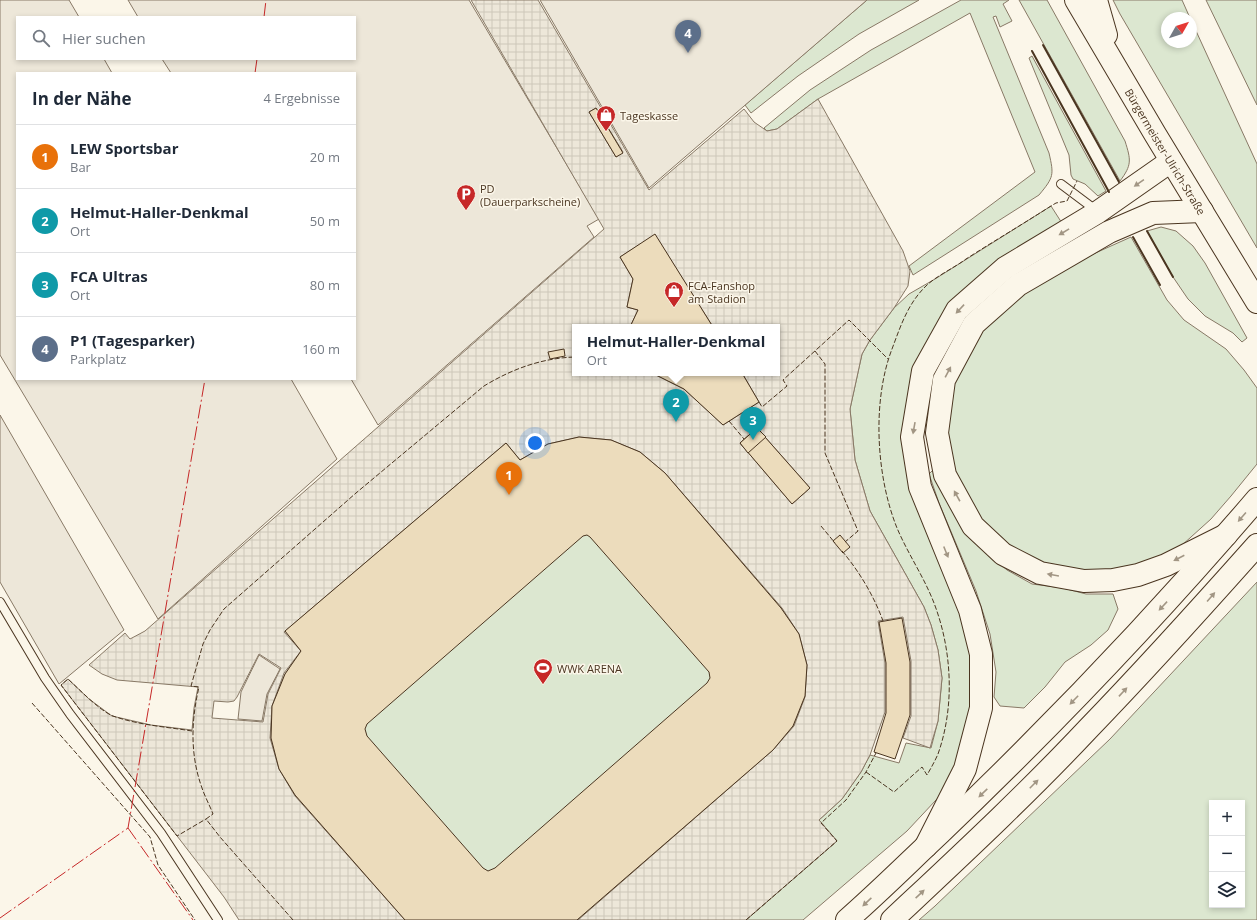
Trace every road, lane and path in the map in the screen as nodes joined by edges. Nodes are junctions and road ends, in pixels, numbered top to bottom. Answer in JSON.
{"nodes":[{"id":1,"x":1076,"y":0,"type":"edge"},
{"id":2,"x":1096,"y":0,"type":"edge"},
{"id":3,"x":1118,"y":72,"type":"junction"},
{"id":4,"x":1171,"y":161,"type":"junction"},
{"id":5,"x":1061,"y":184,"type":"dead end"},
{"id":6,"x":1202,"y":211,"type":"junction"},
{"id":7,"x":1098,"y":212,"type":"junction"},
{"id":8,"x":1257,"y":302,"type":"edge"},
{"id":9,"x":1257,"y":499,"type":"edge"},
{"id":10,"x":1226,"y":535,"type":"junction"},
{"id":11,"x":1257,"y":545,"type":"edge"},
{"id":12,"x":0,"y":602,"type":"edge"},
{"id":13,"x":926,"y":846,"type":"junction"},
{"id":14,"x":218,"y":920,"type":"edge"},
{"id":15,"x":847,"y":920,"type":"edge"},
{"id":16,"x":892,"y":920,"type":"edge"}],
"edges":[{"from":1,"to":3,"type":"main road","name":"Bürgermeister-Ulrich-Straße"},
{"from":2,"to":3,"type":"main road"},
{"from":3,"to":4,"type":"main road","name":"Bürgermeister-Ulrich-Straße"},
{"from":4,"to":6,"type":"main road","name":"Bürgermeister-Ulrich-Straße"},
{"from":4,"to":7,"type":"main road","one_way":true},
{"from":5,"to":7,"type":"lane"},
{"from":6,"to":8,"type":"main road","name":"Bürgermeister-Ulrich-Straße"},
{"from":10,"to":6,"type":"main road","one_way":true},
{"from":7,"to":13,"type":"main road","one_way":true},
{"from":9,"to":10,"type":"main road","one_way":true},
{"from":10,"to":13,"type":"main road","one_way":true},
{"from":16,"to":11,"type":"main road","one_way":true},
{"from":12,"to":14,"type":"lane"},
{"from":13,"to":15,"type":"main road","one_way":true}]}
